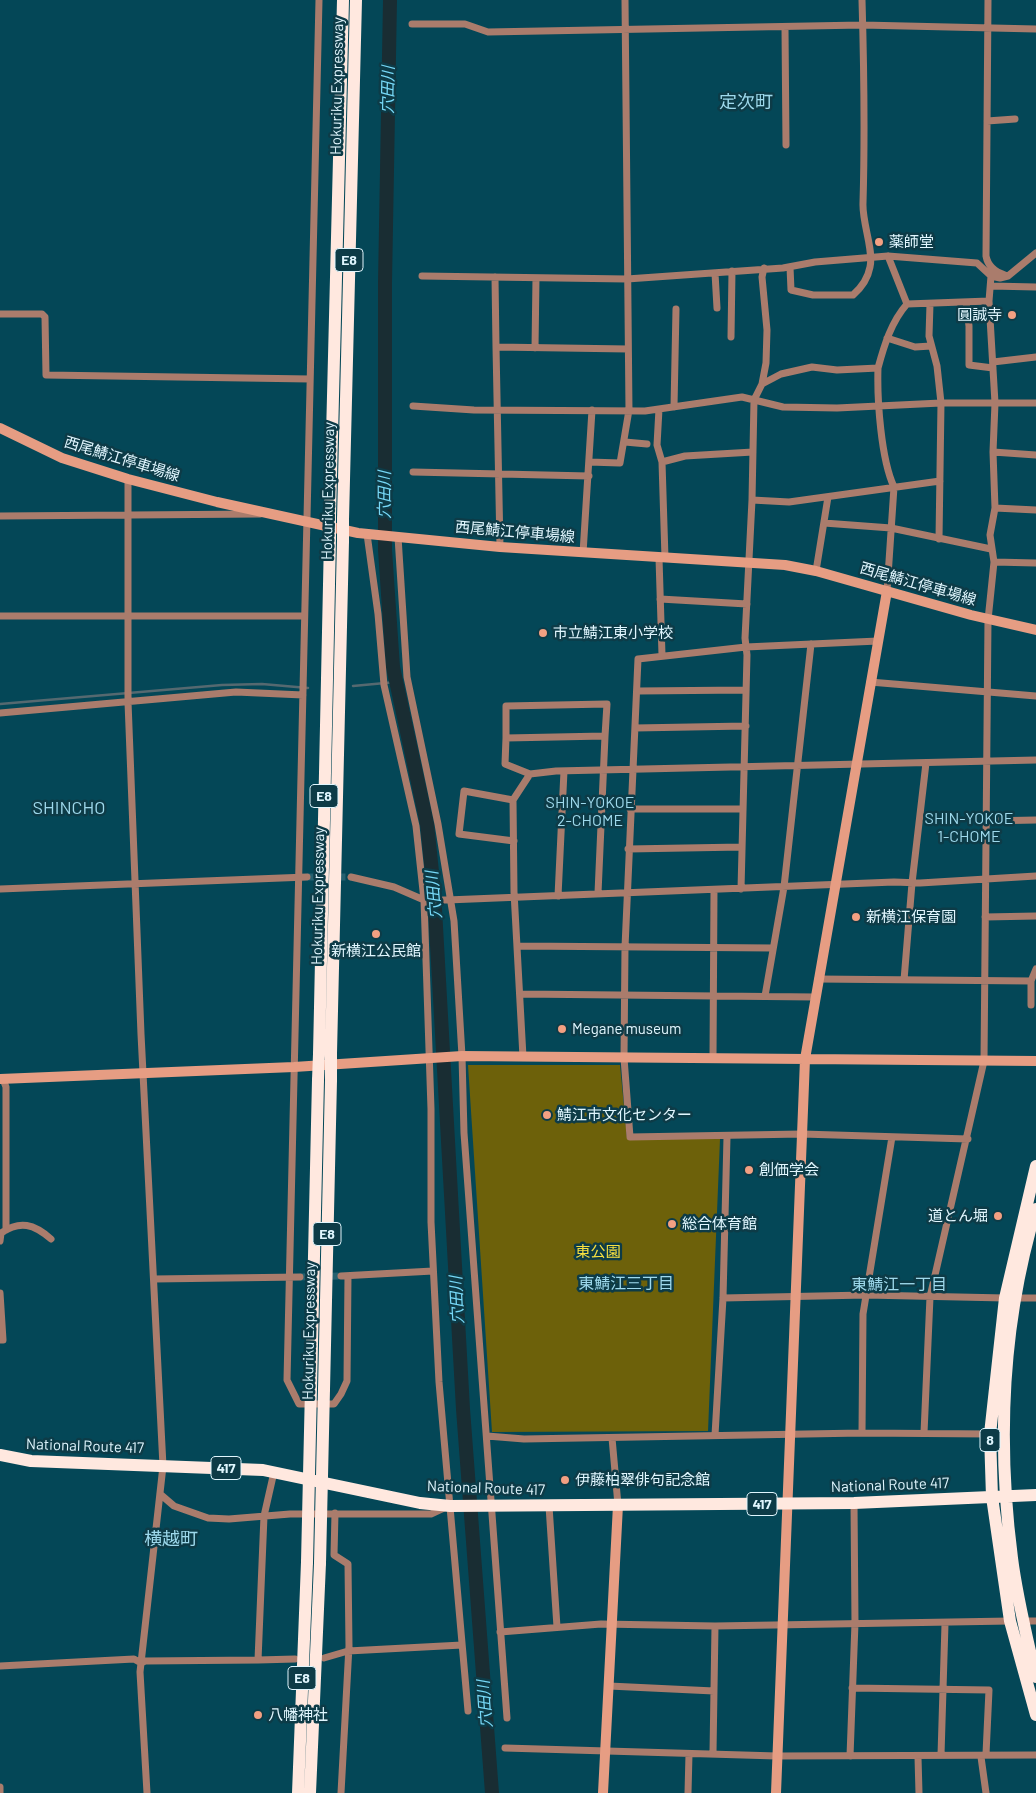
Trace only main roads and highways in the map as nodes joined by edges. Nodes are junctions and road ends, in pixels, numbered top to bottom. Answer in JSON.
{"nodes":[{"id":1,"x":343,"y":0,"type":"edge"},
{"id":2,"x":356,"y":0,"type":"edge"},
{"id":3,"x":336,"y":540,"type":"junction"},
{"id":4,"x":1036,"y":1166,"type":"edge"},
{"id":5,"x":1036,"y":1209,"type":"edge"},
{"id":6,"x":1011,"y":1298,"type":"junction"},
{"id":7,"x":0,"y":1455,"type":"edge"},
{"id":8,"x":1036,"y":1495,"type":"edge"},
{"id":9,"x":1006,"y":1496,"type":"junction"},
{"id":10,"x":992,"y":1498,"type":"junction"},
{"id":11,"x":313,"y":1563,"type":"junction"},
{"id":12,"x":306,"y":1580,"type":"junction"},
{"id":13,"x":1030,"y":1621,"type":"edge"},
{"id":14,"x":1036,"y":1677,"type":"edge"},
{"id":15,"x":1036,"y":1715,"type":"edge"},
{"id":16,"x":289,"y":1793,"type":"edge"},
{"id":17,"x":298,"y":1793,"type":"edge"},
{"id":18,"x":310,"y":1793,"type":"edge"}],
"edges":[{"from":1,"to":3,"type":"highway","name":"Hokuriku Expressway","number":"E8","bridge":true},
{"from":2,"to":3,"type":"highway","name":"Hokuriku Expressway","number":"E8","bridge":true},
{"from":3,"to":11,"type":"highway","name":"Hokuriku Expressway","number":"E8","bridge":true},
{"from":4,"to":6,"type":"highway","number":"8"},
{"from":5,"to":6,"type":"highway","number":"8"},
{"from":6,"to":9,"type":"highway","number":"8"},
{"from":6,"to":10,"type":"highway","number":"8"},
{"from":7,"to":10,"type":"highway","name":"National Route 417","number":"417"},
{"from":8,"to":9,"type":"highway","name":"National Route 417","number":"417"},
{"from":9,"to":10,"type":"highway","name":"National Route 417","number":"417"},
{"from":9,"to":13,"type":"highway","number":"8"},
{"from":10,"to":15,"type":"highway","number":"8"},
{"from":11,"to":12,"type":"highway","name":"Hokuriku Expressway","number":"E8"},
{"from":11,"to":18,"type":"highway","name":"Hokuriku Expressway","number":"E8"},
{"from":12,"to":16,"type":"highway"},
{"from":12,"to":17,"type":"highway","name":"Hokuriku Expressway","number":"E8"},
{"from":13,"to":14,"type":"highway","number":"8"}]}
